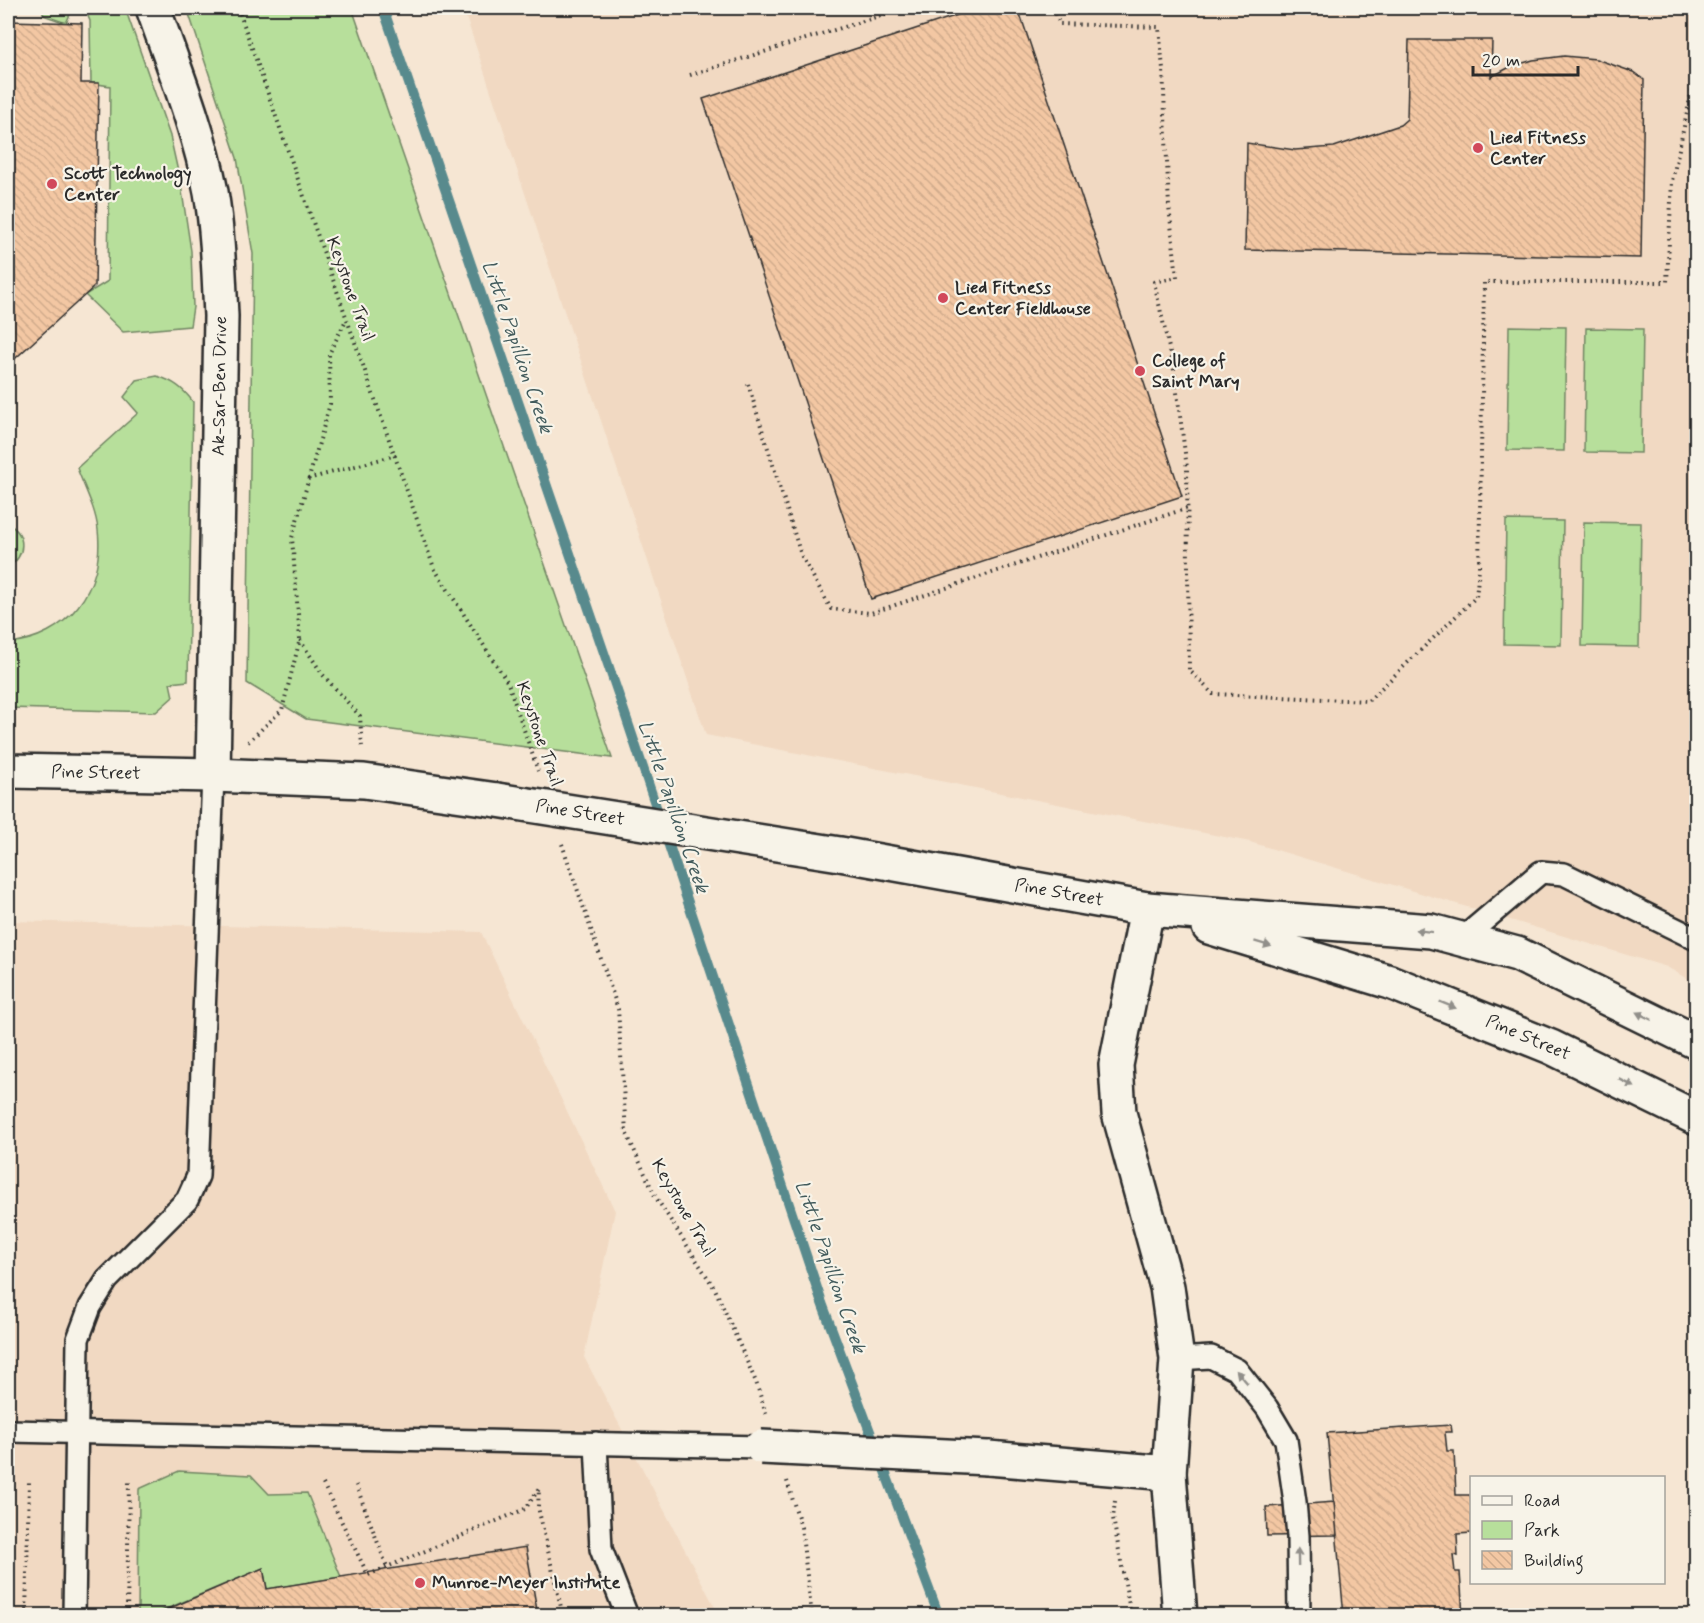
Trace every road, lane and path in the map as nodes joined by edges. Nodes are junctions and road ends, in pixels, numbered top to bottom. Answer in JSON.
{"nodes":[{"id":1,"x":153,"y":8,"type":"edge"},
{"id":2,"x":238,"y":8,"type":"edge"},
{"id":3,"x":905,"y":8,"type":"edge"},
{"id":4,"x":1054,"y":8,"type":"edge"},
{"id":5,"x":1696,"y":72,"type":"edge"},
{"id":6,"x":690,"y":75,"type":"dead end"},
{"id":7,"x":346,"y":319,"type":"junction"},
{"id":8,"x":748,"y":384,"type":"dead end"},
{"id":9,"x":396,"y":455,"type":"junction"},
{"id":10,"x":308,"y":479,"type":"junction"},
{"id":11,"x":1188,"y":508,"type":"junction"},
{"id":12,"x":300,"y":639,"type":"junction"},
{"id":13,"x":8,"y":771,"type":"edge"},
{"id":14,"x":213,"y":775,"type":"junction"},
{"id":15,"x":540,"y":775,"type":"dead end"},
{"id":16,"x":364,"y":781,"type":"junction"},
{"id":17,"x":562,"y":842,"type":"dead end"},
{"id":18,"x":1147,"y":909,"type":"junction"},
{"id":19,"x":1462,"y":939,"type":"junction"},
{"id":20,"x":1696,"y":939,"type":"edge"},
{"id":21,"x":1696,"y":1042,"type":"edge"},
{"id":22,"x":1696,"y":1118,"type":"edge"},
{"id":23,"x":1177,"y":1359,"type":"junction"},
{"id":24,"x":766,"y":1415,"type":"dead end"},
{"id":25,"x":9,"y":1431,"type":"edge"},
{"id":26,"x":75,"y":1434,"type":"junction"},
{"id":27,"x":596,"y":1443,"type":"junction"},
{"id":28,"x":761,"y":1447,"type":"joint"},
{"id":29,"x":1120,"y":1468,"type":"junction"},
{"id":30,"x":784,"y":1471,"type":"dead end"},
{"id":31,"x":1169,"y":1473,"type":"junction"},
{"id":32,"x":29,"y":1481,"type":"dead end"},
{"id":33,"x":129,"y":1481,"type":"dead end"},
{"id":34,"x":324,"y":1484,"type":"dead end"},
{"id":35,"x":356,"y":1485,"type":"dead end"},
{"id":36,"x":387,"y":1567,"type":"junction"},
{"id":37,"x":561,"y":1614,"type":"edge"},
{"id":38,"x":26,"y":1616,"type":"edge"},
{"id":39,"x":74,"y":1616,"type":"edge"},
{"id":40,"x":127,"y":1616,"type":"edge"},
{"id":41,"x":627,"y":1616,"type":"edge"},
{"id":42,"x":812,"y":1616,"type":"edge"},
{"id":43,"x":1131,"y":1616,"type":"edge"},
{"id":44,"x":1180,"y":1616,"type":"edge"},
{"id":45,"x":1299,"y":1616,"type":"edge"}],
"edges":[{"from":1,"to":14,"type":"street","name":"Ak-Sar-Ben Drive"},
{"from":2,"to":7,"type":"path","name":"Keystone Trail"},
{"from":3,"to":6,"type":"path"},
{"from":4,"to":11,"type":"path"},
{"from":5,"to":11,"type":"path"},
{"from":7,"to":9,"type":"path","name":"Keystone Trail"},
{"from":7,"to":10,"type":"path"},
{"from":8,"to":11,"type":"path"},
{"from":9,"to":10,"type":"path"},
{"from":9,"to":15,"type":"path","name":"Keystone Trail"},
{"from":10,"to":12,"type":"path"},
{"from":12,"to":14,"type":"path"},
{"from":12,"to":16,"type":"path"},
{"from":13,"to":14,"type":"street","name":"Pine Street"},
{"from":14,"to":16,"type":"street","name":"Pine Street"},
{"from":14,"to":26,"type":"lane"},
{"from":16,"to":18,"type":"street","name":"Pine Street","bridge":true},
{"from":17,"to":24,"type":"path","name":"Keystone Trail"},
{"from":19,"to":18,"type":"street","name":"Pine Street","one_way":true},
{"from":18,"to":22,"type":"street","name":"Pine Street","one_way":true},
{"from":18,"to":23,"type":"street"},
{"from":19,"to":20,"type":"lane"},
{"from":21,"to":19,"type":"street","name":"Pine Street","one_way":true},
{"from":23,"to":31,"type":"street"},
{"from":45,"to":23,"type":"lane","one_way":true},
{"from":25,"to":26,"type":"lane"},
{"from":26,"to":27,"type":"lane"},
{"from":26,"to":39,"type":"lane"},
{"from":27,"to":28,"type":"lane"},
{"from":27,"to":41,"type":"lane"},
{"from":28,"to":29,"type":"street","bridge":true},
{"from":29,"to":31,"type":"street"},
{"from":29,"to":43,"type":"path"},
{"from":30,"to":42,"type":"path"},
{"from":31,"to":44,"type":"street"},
{"from":32,"to":38,"type":"path"},
{"from":33,"to":40,"type":"path"},
{"from":34,"to":36,"type":"path"},
{"from":35,"to":36,"type":"path"},
{"from":36,"to":37,"type":"path"}]}
